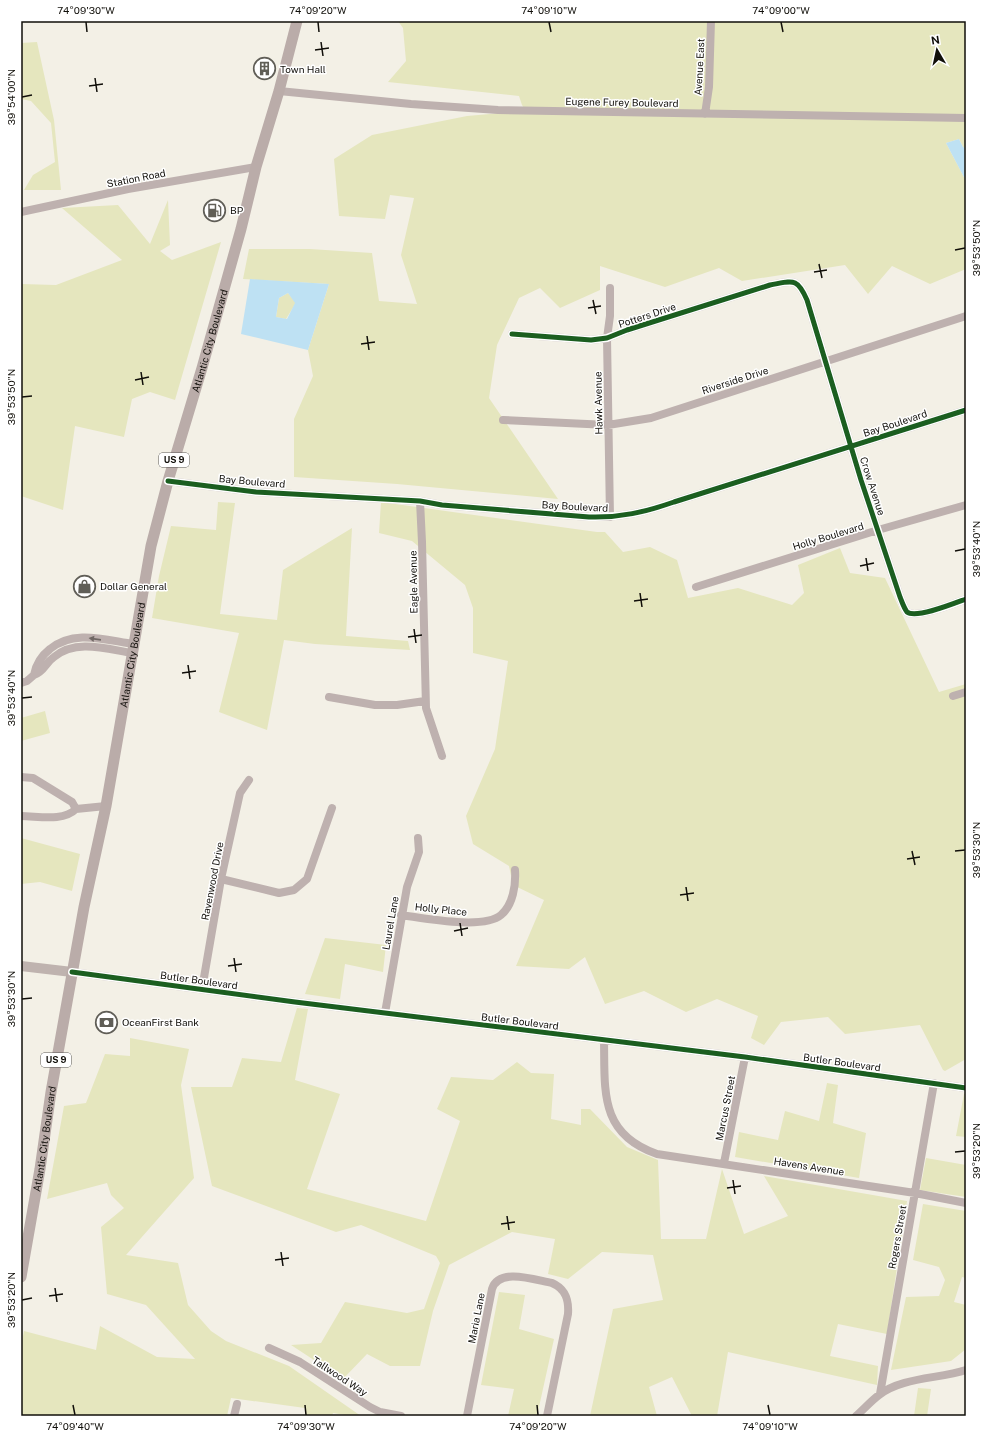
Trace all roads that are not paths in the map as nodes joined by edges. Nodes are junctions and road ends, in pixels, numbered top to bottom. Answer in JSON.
{"nodes":[{"id":1,"x":297,"y":21,"type":"edge"},
{"id":2,"x":711,"y":21,"type":"edge"},
{"id":3,"x":279,"y":91,"type":"junction"},
{"id":4,"x":705,"y":114,"type":"junction"},
{"id":5,"x":966,"y":118,"type":"edge"},
{"id":6,"x":256,"y":167,"type":"junction"},
{"id":7,"x":21,"y":212,"type":"edge"},
{"id":8,"x":784,"y":283,"type":"joint"},
{"id":9,"x":610,"y":288,"type":"dead end"},
{"id":10,"x":966,"y":316,"type":"edge"},
{"id":11,"x":512,"y":334,"type":"dead end"},
{"id":12,"x":607,"y":338,"type":"junction"},
{"id":13,"x":826,"y":362,"type":"junction"},
{"id":14,"x":966,"y":410,"type":"edge"},
{"id":15,"x":503,"y":420,"type":"dead end"},
{"id":16,"x":608,"y":425,"type":"junction"},
{"id":17,"x":851,"y":447,"type":"junction"},
{"id":18,"x":168,"y":481,"type":"junction"},
{"id":19,"x":420,"y":500,"type":"junction"},
{"id":20,"x":966,"y":505,"type":"edge"},
{"id":21,"x":610,"y":518,"type":"junction"},
{"id":22,"x":878,"y":530,"type":"junction"},
{"id":23,"x":696,"y":587,"type":"dead end"},
{"id":24,"x":966,"y":599,"type":"edge"},
{"id":25,"x":133,"y":648,"type":"junction"},
{"id":26,"x":21,"y":683,"type":"edge"},
{"id":27,"x":966,"y":692,"type":"edge"},
{"id":28,"x":953,"y":696,"type":"dead end"},
{"id":29,"x":329,"y":697,"type":"dead end"},
{"id":30,"x":425,"y":701,"type":"junction"},
{"id":31,"x":442,"y":756,"type":"dead end"},
{"id":32,"x":21,"y":777,"type":"edge"},
{"id":33,"x":249,"y":780,"type":"dead end"},
{"id":34,"x":106,"y":806,"type":"junction"},
{"id":35,"x":332,"y":808,"type":"dead end"},
{"id":36,"x":76,"y":809,"type":"junction"},
{"id":37,"x":21,"y":816,"type":"edge"},
{"id":38,"x":418,"y":838,"type":"dead end"},
{"id":39,"x":514,"y":870,"type":"dead end"},
{"id":40,"x":221,"y":879,"type":"junction"},
{"id":41,"x":401,"y":915,"type":"junction"},
{"id":42,"x":21,"y":966,"type":"edge"},
{"id":43,"x":72,"y":972,"type":"junction"},
{"id":44,"x":202,"y":989,"type":"junction"},
{"id":45,"x":385,"y":1013,"type":"junction"},
{"id":46,"x":604,"y":1040,"type":"junction"},
{"id":47,"x":745,"y":1058,"type":"junction"},
{"id":48,"x":934,"y":1083,"type":"junction"},
{"id":49,"x":966,"y":1088,"type":"edge"},
{"id":50,"x":724,"y":1163,"type":"junction"},
{"id":51,"x":915,"y":1193,"type":"junction"},
{"id":52,"x":966,"y":1202,"type":"edge"},
{"id":53,"x":21,"y":1277,"type":"edge"},
{"id":54,"x":269,"y":1348,"type":"dead end"},
{"id":55,"x":966,"y":1370,"type":"edge"},
{"id":56,"x":880,"y":1394,"type":"junction"},
{"id":57,"x":237,"y":1404,"type":"dead end"},
{"id":58,"x":234,"y":1416,"type":"edge"},
{"id":59,"x":401,"y":1416,"type":"edge"},
{"id":60,"x":467,"y":1416,"type":"edge"},
{"id":61,"x":547,"y":1416,"type":"edge"},
{"id":62,"x":856,"y":1416,"type":"edge"}],
"edges":[{"from":1,"to":3,"type":"highway","name":"Atlantic City Boulevard","number":"US 9"},
{"from":2,"to":4,"type":"street","name":"Avenue East"},
{"from":3,"to":4,"type":"street","name":"Eugene Furey Boulevard"},
{"from":3,"to":6,"type":"highway","name":"Atlantic City Boulevard","number":"US 9"},
{"from":4,"to":5,"type":"street","name":"Eugene Furey Boulevard"},
{"from":6,"to":7,"type":"street","name":"Station Road"},
{"from":6,"to":18,"type":"highway","name":"Atlantic City Boulevard","number":"US 9"},
{"from":8,"to":12,"type":"street","name":"Potters Drive"},
{"from":8,"to":13,"type":"street","name":"Crow Avenue"},
{"from":9,"to":12,"type":"street","name":"Hawk Avenue"},
{"from":10,"to":13,"type":"street","name":"Riverside Drive"},
{"from":11,"to":12,"type":"street","name":"Potters Drive"},
{"from":12,"to":16,"type":"street","name":"Hawk Avenue"},
{"from":13,"to":16,"type":"street","name":"Riverside Drive"},
{"from":13,"to":17,"type":"street","name":"Crow Avenue"},
{"from":14,"to":17,"type":"street","name":"Bay Boulevard"},
{"from":15,"to":16,"type":"street","name":"Riverside Drive"},
{"from":16,"to":21,"type":"street","name":"Hawk Avenue"},
{"from":17,"to":21,"type":"street","name":"Bay Boulevard"},
{"from":17,"to":22,"type":"street","name":"Crow Avenue"},
{"from":18,"to":19,"type":"street","name":"Bay Boulevard"},
{"from":18,"to":25,"type":"highway","name":"Atlantic City Boulevard","number":"US 9"},
{"from":19,"to":21,"type":"street","name":"Bay Boulevard"},
{"from":19,"to":30,"type":"street","name":"Eagle Avenue"},
{"from":20,"to":22,"type":"street","name":"Holly Boulevard"},
{"from":22,"to":23,"type":"street","name":"Holly Boulevard"},
{"from":22,"to":24,"type":"street","name":"Crow Avenue"},
{"from":25,"to":26,"type":"street"},
{"from":25,"to":34,"type":"highway","name":"Atlantic City Boulevard","number":"US 9"},
{"from":27,"to":28,"type":"street"},
{"from":29,"to":30,"type":"street"},
{"from":30,"to":31,"type":"street","name":"Eagle Avenue"},
{"from":32,"to":36,"type":"street"},
{"from":33,"to":40,"type":"street","name":"Ravenwood Drive"},
{"from":34,"to":36,"type":"street"},
{"from":34,"to":43,"type":"highway","name":"Atlantic City Boulevard","number":"US 9"},
{"from":35,"to":40,"type":"street"},
{"from":36,"to":37,"type":"street"},
{"from":38,"to":41,"type":"street","name":"Laurel Lane"},
{"from":39,"to":41,"type":"street","name":"Holly Place"},
{"from":40,"to":44,"type":"street","name":"Ravenwood Drive"},
{"from":41,"to":45,"type":"street","name":"Laurel Lane"},
{"from":42,"to":43,"type":"main road"},
{"from":43,"to":44,"type":"street","name":"Butler Boulevard"},
{"from":43,"to":53,"type":"highway","name":"Atlantic City Boulevard","number":"US 9"},
{"from":44,"to":45,"type":"street","name":"Butler Boulevard"},
{"from":45,"to":46,"type":"street","name":"Butler Boulevard"},
{"from":46,"to":47,"type":"street","name":"Butler Boulevard"},
{"from":46,"to":50,"type":"street","name":"Havens Avenue"},
{"from":47,"to":48,"type":"street","name":"Butler Boulevard"},
{"from":47,"to":50,"type":"street","name":"Marcus Street"},
{"from":48,"to":49,"type":"street","name":"Butler Boulevard"},
{"from":48,"to":51,"type":"street","name":"Rogers Street"},
{"from":50,"to":51,"type":"street","name":"Havens Avenue"},
{"from":51,"to":52,"type":"street","name":"Havens Avenue"},
{"from":51,"to":56,"type":"street","name":"Rogers Street"},
{"from":54,"to":59,"type":"street","name":"Tallwood Way"},
{"from":55,"to":56,"type":"street"},
{"from":56,"to":62,"type":"street"},
{"from":57,"to":58,"type":"street"},
{"from":60,"to":61,"type":"street","name":"Maria Lane"}]}
